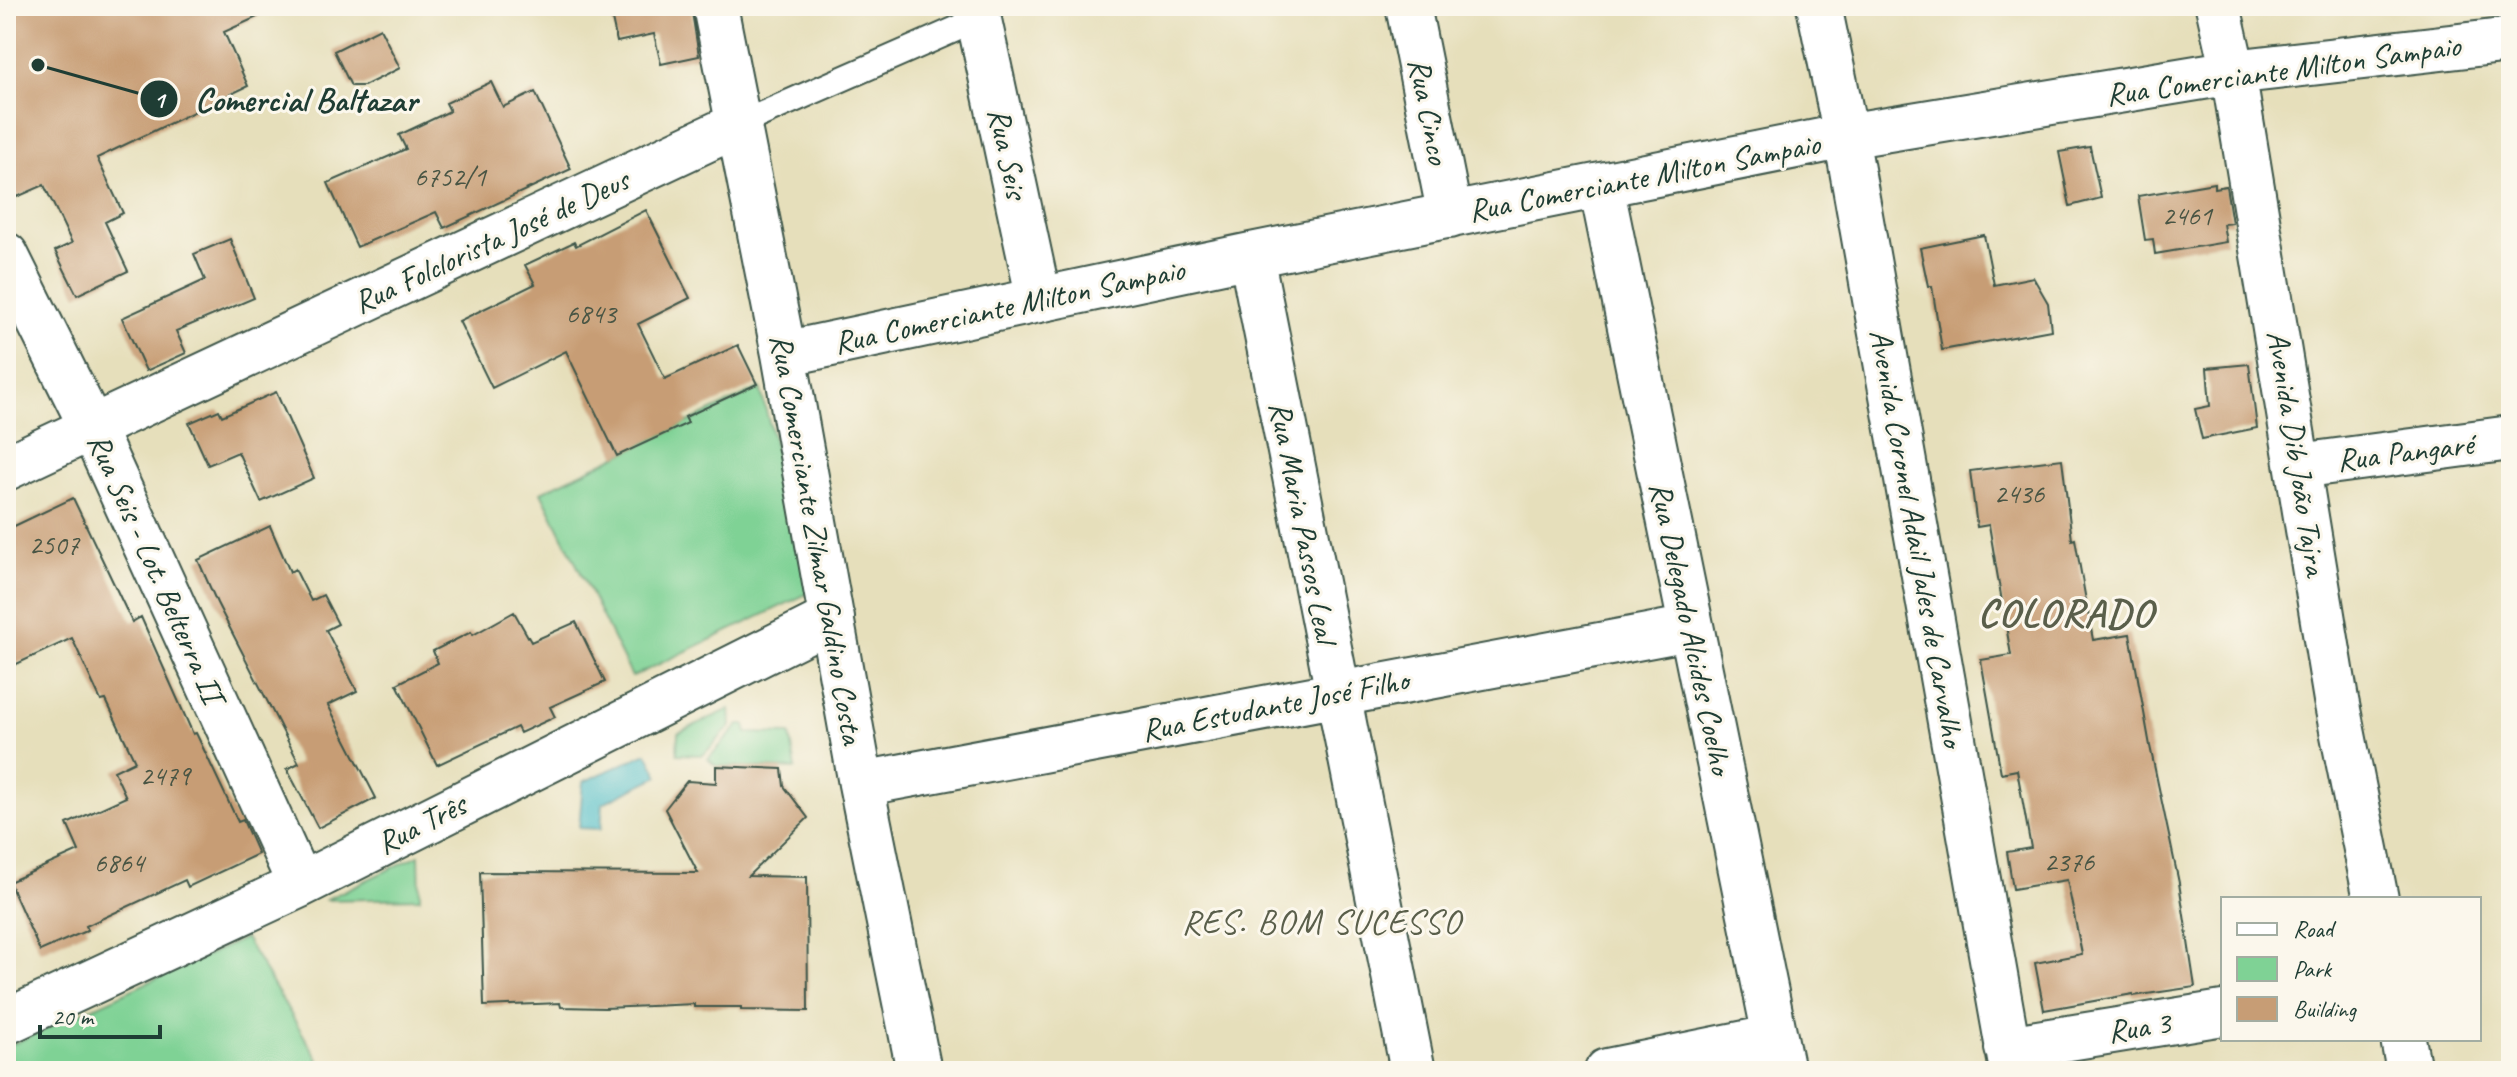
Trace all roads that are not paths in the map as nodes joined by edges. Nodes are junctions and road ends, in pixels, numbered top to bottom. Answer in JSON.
{"nodes":[{"id":1,"x":715,"y":6,"type":"edge"},
{"id":2,"x":1408,"y":6,"type":"edge"},
{"id":3,"x":1819,"y":6,"type":"edge"},
{"id":4,"x":2218,"y":6,"type":"edge"},
{"id":5,"x":978,"y":12,"type":"edge"},
{"id":6,"x":2511,"y":40,"type":"edge"},
{"id":7,"x":2233,"y":72,"type":"junction"},
{"id":8,"x":737,"y":125,"type":"junction"},
{"id":9,"x":1846,"y":136,"type":"junction"},
{"id":10,"x":1601,"y":185,"type":"junction"},
{"id":11,"x":1450,"y":216,"type":"junction"},
{"id":12,"x":6,"y":255,"type":"edge"},
{"id":13,"x":1251,"y":255,"type":"junction"},
{"id":14,"x":1039,"y":300,"type":"junction"},
{"id":15,"x":784,"y":354,"type":"junction"},
{"id":16,"x":92,"y":428,"type":"junction"},
{"id":17,"x":2511,"y":438,"type":"edge"},
{"id":18,"x":2299,"y":466,"type":"junction"},
{"id":19,"x":6,"y":468,"type":"edge"},
{"id":20,"x":832,"y":618,"type":"junction"},
{"id":21,"x":1690,"y":628,"type":"junction"},
{"id":22,"x":1337,"y":693,"type":"junction"},
{"id":23,"x":861,"y":784,"type":"junction"},
{"id":24,"x":300,"y":885,"type":"junction"},
{"id":25,"x":2376,"y":897,"type":"edge"},
{"id":26,"x":2221,"y":1013,"type":"edge"},
{"id":27,"x":6,"y":1022,"type":"edge"},
{"id":28,"x":2403,"y":1041,"type":"edge"},
{"id":29,"x":1778,"y":1054,"type":"edge"},
{"id":30,"x":2009,"y":1059,"type":"edge"},
{"id":31,"x":919,"y":1071,"type":"edge"},
{"id":32,"x":1413,"y":1071,"type":"edge"},
{"id":33,"x":1607,"y":1071,"type":"edge"},
{"id":34,"x":2409,"y":1071,"type":"edge"}],
"edges":[{"from":1,"to":8,"type":"street","name":"Rua Comerciante Zilmar Galdino Costa"},
{"from":2,"to":11,"type":"street","name":"Rua Cinco"},
{"from":3,"to":9,"type":"street","name":"Avenida Coronel Adail Jales de Carvalho"},
{"from":4,"to":7,"type":"street","name":"Avenida Dib João Tajra"},
{"from":5,"to":8,"type":"lane","name":"Rua Folclorista José de Deus"},
{"from":5,"to":14,"type":"street","name":"Rua Seis"},
{"from":6,"to":7,"type":"street","name":"Rua Comerciante Milton Sampaio"},
{"from":7,"to":9,"type":"street","name":"Rua Comerciante Milton Sampaio"},
{"from":7,"to":18,"type":"street","name":"Avenida Dib João Tajra"},
{"from":8,"to":15,"type":"street","name":"Rua Comerciante Zilmar Galdino Costa"},
{"from":8,"to":16,"type":"street","name":"Rua Folclorista José de Deus"},
{"from":9,"to":10,"type":"street","name":"Rua Comerciante Milton Sampaio"},
{"from":9,"to":30,"type":"street","name":"Avenida Coronel Adail Jales de Carvalho"},
{"from":10,"to":11,"type":"street","name":"Rua Comerciante Milton Sampaio"},
{"from":10,"to":21,"type":"street","name":"Rua Delegado Alcides Coelho"},
{"from":11,"to":13,"type":"street","name":"Rua Comerciante Milton Sampaio"},
{"from":12,"to":16,"type":"street","name":"Rua Seis - Lot. Belterra II"},
{"from":13,"to":14,"type":"street","name":"Rua Comerciante Milton Sampaio"},
{"from":13,"to":22,"type":"street","name":"Rua Maria Passos Leal"},
{"from":14,"to":15,"type":"street","name":"Rua Comerciante Milton Sampaio"},
{"from":15,"to":20,"type":"street","name":"Rua Comerciante Zilmar Galdino Costa"},
{"from":16,"to":19,"type":"street","name":"Rua Folclorista José de Deus"},
{"from":16,"to":24,"type":"street","name":"Rua Seis - Lot. Belterra II"},
{"from":17,"to":18,"type":"street","name":"Rua Pangaré"},
{"from":18,"to":25,"type":"street","name":"Avenida Dib João Tajra"},
{"from":20,"to":23,"type":"street","name":"Rua Comerciante Zilmar Galdino Costa"},
{"from":20,"to":24,"type":"street","name":"Rua Três"},
{"from":21,"to":22,"type":"street","name":"Rua Estudante José Filho"},
{"from":21,"to":29,"type":"street","name":"Rua Delegado Alcides Coelho"},
{"from":22,"to":23,"type":"street","name":"Rua Estudante José Filho"},
{"from":22,"to":32,"type":"street","name":"Rua Maria Passos Leal"},
{"from":23,"to":31,"type":"street","name":"Rua Comerciante Zilmar Galdino Costa"},
{"from":24,"to":27,"type":"street","name":"Rua Três"},
{"from":26,"to":30,"type":"street","name":"Rua 3"},
{"from":28,"to":34,"type":"street"},
{"from":29,"to":33,"type":"street"}]}
